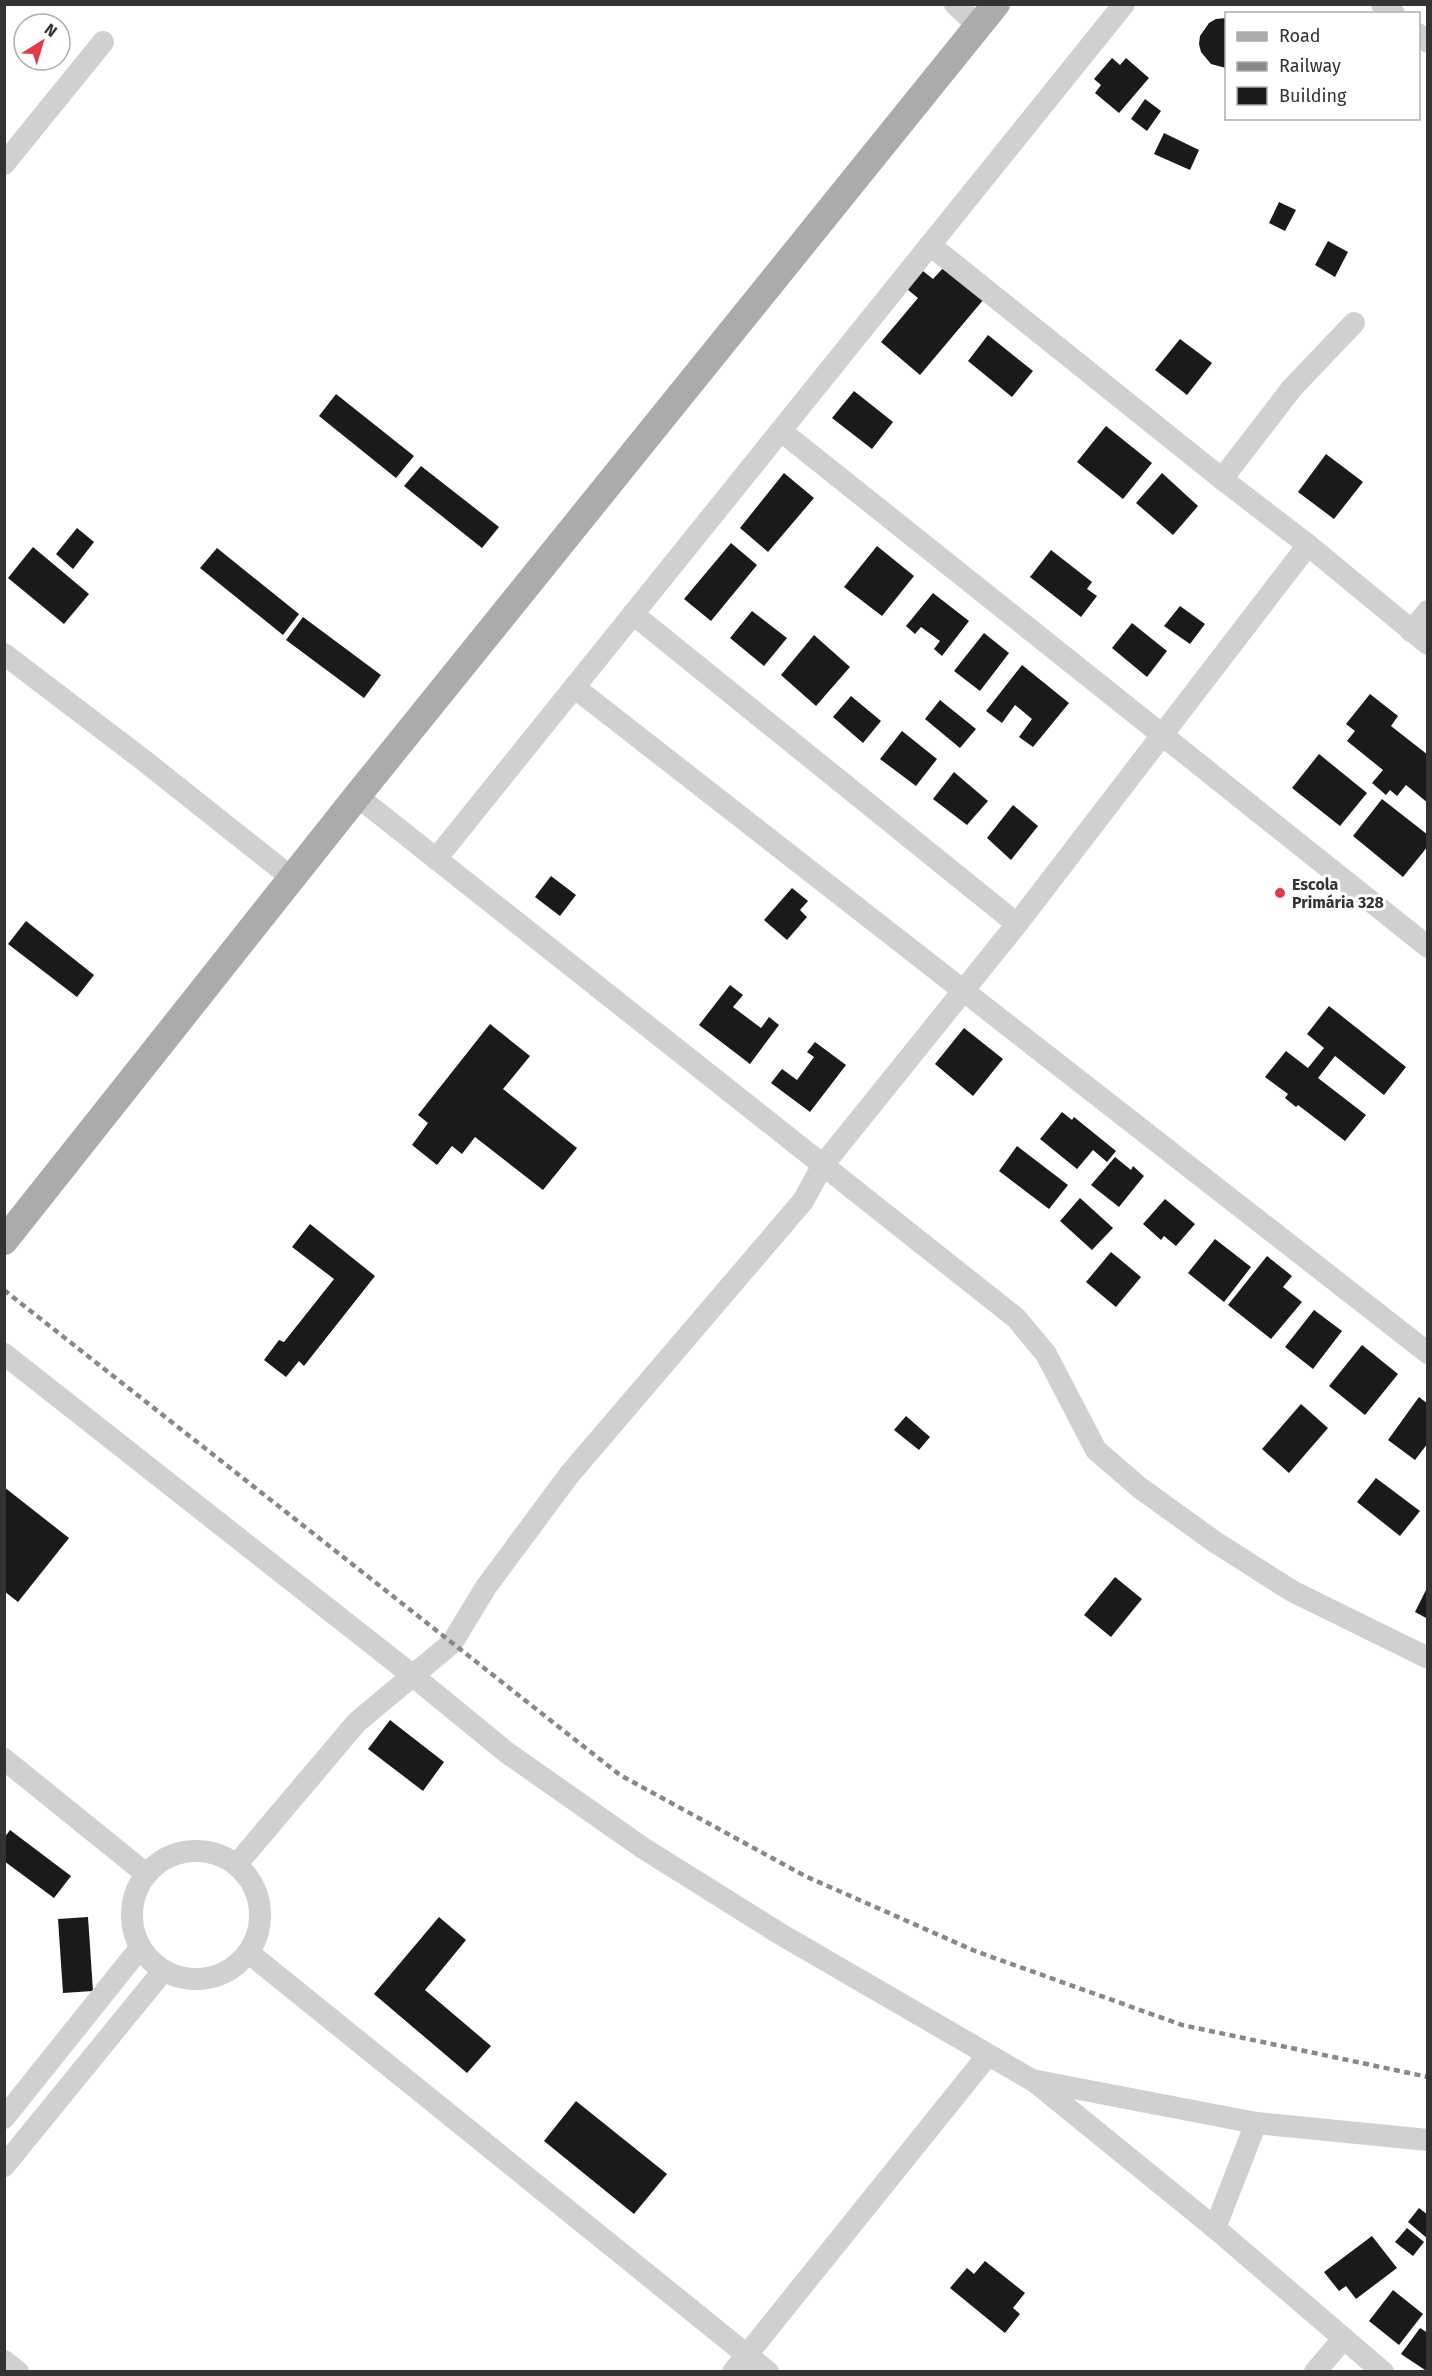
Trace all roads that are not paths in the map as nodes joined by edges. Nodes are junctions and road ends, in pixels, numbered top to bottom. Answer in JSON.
{"nodes":[{"id":1,"x":955,"y":4,"type":"edge"},
{"id":2,"x":996,"y":4,"type":"edge"},
{"id":3,"x":1124,"y":4,"type":"edge"},
{"id":4,"x":979,"y":27,"type":"junction"},
{"id":5,"x":103,"y":42,"type":"dead end"},
{"id":6,"x":4,"y":164,"type":"edge"},
{"id":7,"x":930,"y":245,"type":"junction"},
{"id":8,"x":1354,"y":323,"type":"dead end"},
{"id":9,"x":781,"y":431,"type":"junction"},
{"id":10,"x":1222,"y":479,"type":"junction"},
{"id":11,"x":1308,"y":545,"type":"junction"},
{"id":12,"x":1428,"y":611,"type":"edge"},
{"id":13,"x":633,"y":614,"type":"junction"},
{"id":14,"x":1419,"y":638,"type":"edge"},
{"id":15,"x":4,"y":654,"type":"edge"},
{"id":16,"x":574,"y":687,"type":"junction"},
{"id":17,"x":1161,"y":735,"type":"junction"},
{"id":18,"x":357,"y":796,"type":"junction"},
{"id":19,"x":436,"y":859,"type":"junction"},
{"id":20,"x":292,"y":878,"type":"junction"},
{"id":21,"x":1017,"y":924,"type":"junction"},
{"id":22,"x":1428,"y":948,"type":"edge"},
{"id":23,"x":963,"y":991,"type":"junction"},
{"id":24,"x":823,"y":1165,"type":"junction"},
{"id":25,"x":4,"y":1240,"type":"edge"},
{"id":26,"x":1428,"y":1353,"type":"edge"},
{"id":27,"x":4,"y":1354,"type":"edge"},
{"id":28,"x":1428,"y":1658,"type":"edge"},
{"id":29,"x":412,"y":1675,"type":"junction"},
{"id":30,"x":4,"y":1759,"type":"edge"},
{"id":31,"x":237,"y":1864,"type":"junction"},
{"id":32,"x":145,"y":1873,"type":"junction"},
{"id":33,"x":140,"y":1948,"type":"junction"},
{"id":34,"x":249,"y":1953,"type":"junction"},
{"id":35,"x":163,"y":1971,"type":"junction"},
{"id":36,"x":988,"y":2055,"type":"junction"},
{"id":37,"x":1032,"y":2080,"type":"junction"},
{"id":38,"x":4,"y":2118,"type":"edge"},
{"id":39,"x":1256,"y":2123,"type":"junction"},
{"id":40,"x":1428,"y":2140,"type":"edge"},
{"id":41,"x":4,"y":2166,"type":"edge"},
{"id":42,"x":1215,"y":2228,"type":"junction"},
{"id":43,"x":1344,"y":2338,"type":"junction"},
{"id":44,"x":4,"y":2361,"type":"edge"},
{"id":45,"x":740,"y":2363,"type":"edge"},
{"id":46,"x":18,"y":2372,"type":"edge"},
{"id":47,"x":768,"y":2372,"type":"edge"},
{"id":48,"x":1315,"y":2372,"type":"edge"},
{"id":49,"x":1383,"y":2372,"type":"edge"}],
"edges":[{"from":1,"to":4,"type":"street"},
{"from":2,"to":4,"type":"main road"},
{"from":3,"to":7,"type":"street"},
{"from":4,"to":18,"type":"main road"},
{"from":5,"to":6,"type":"street"},
{"from":7,"to":9,"type":"street"},
{"from":7,"to":10,"type":"street"},
{"from":8,"to":10,"type":"street"},
{"from":9,"to":13,"type":"street"},
{"from":9,"to":17,"type":"street"},
{"from":10,"to":11,"type":"street"},
{"from":11,"to":14,"type":"street"},
{"from":11,"to":17,"type":"street"},
{"from":12,"to":14,"type":"street"},
{"from":13,"to":16,"type":"street"},
{"from":13,"to":21,"type":"street"},
{"from":15,"to":20,"type":"street"},
{"from":16,"to":19,"type":"street"},
{"from":16,"to":23,"type":"street"},
{"from":17,"to":21,"type":"street"},
{"from":17,"to":22,"type":"street"},
{"from":18,"to":19,"type":"street"},
{"from":18,"to":20,"type":"main road"},
{"from":19,"to":24,"type":"street"},
{"from":20,"to":25,"type":"main road"},
{"from":21,"to":23,"type":"street"},
{"from":23,"to":24,"type":"street"},
{"from":23,"to":26,"type":"street"},
{"from":24,"to":28,"type":"street"},
{"from":24,"to":29,"type":"street"},
{"from":27,"to":29,"type":"street"},
{"from":29,"to":31,"type":"street"},
{"from":29,"to":36,"type":"street"},
{"from":30,"to":32,"type":"street"},
{"from":31,"to":32,"type":"street"},
{"from":31,"to":34,"type":"street"},
{"from":32,"to":33,"type":"street"},
{"from":33,"to":35,"type":"street"},
{"from":33,"to":38,"type":"street"},
{"from":34,"to":35,"type":"street"},
{"from":34,"to":45,"type":"street"},
{"from":35,"to":41,"type":"street"},
{"from":36,"to":37,"type":"street"},
{"from":36,"to":45,"type":"street"},
{"from":37,"to":39,"type":"street"},
{"from":37,"to":42,"type":"street"},
{"from":39,"to":40,"type":"street"},
{"from":39,"to":42,"type":"street"},
{"from":42,"to":43,"type":"street"},
{"from":43,"to":48,"type":"street"},
{"from":43,"to":49,"type":"street"},
{"from":44,"to":46,"type":"street"},
{"from":45,"to":47,"type":"street"}]}
